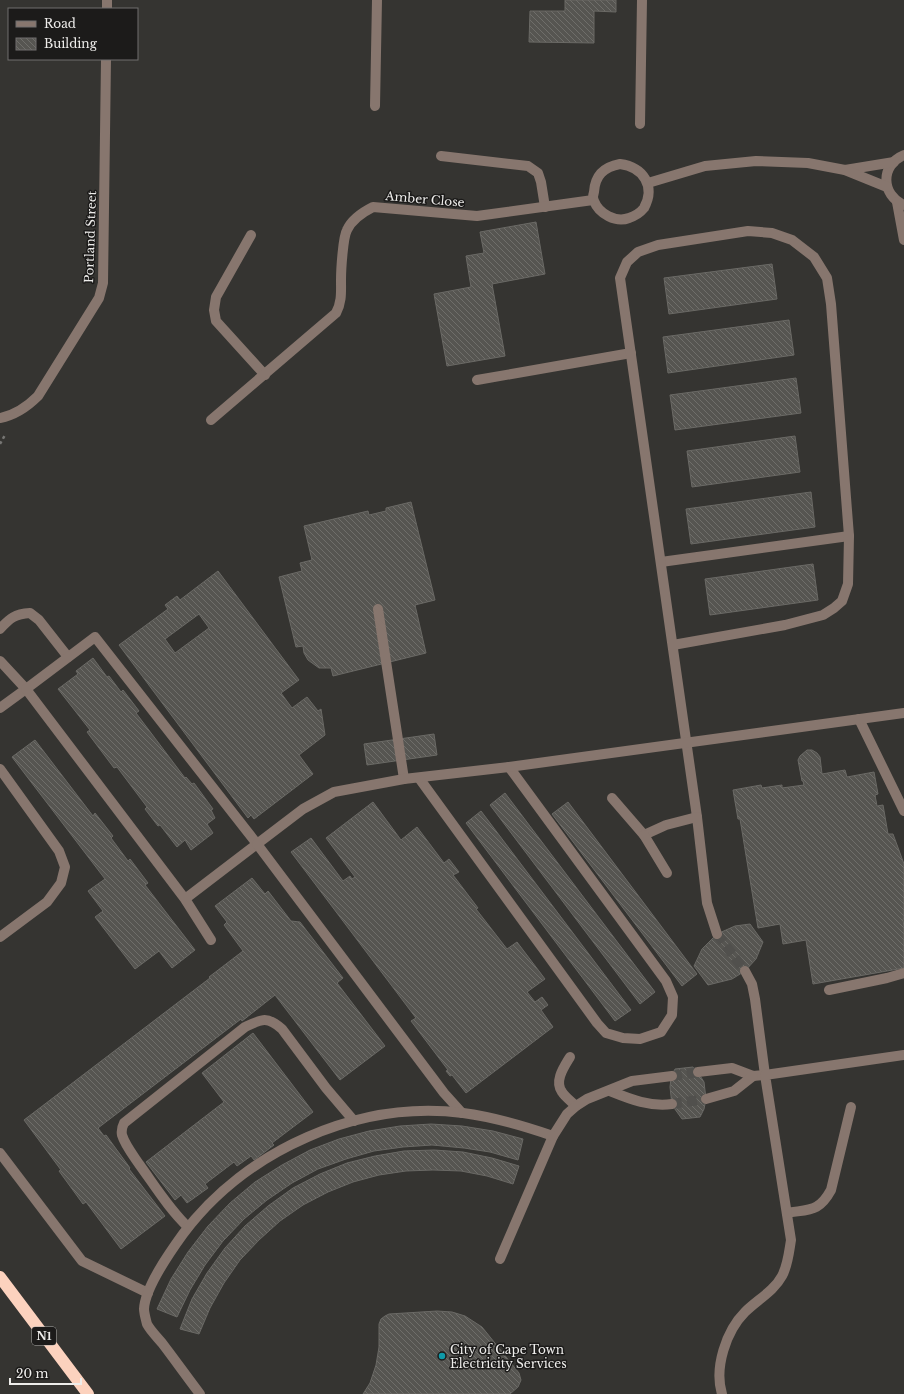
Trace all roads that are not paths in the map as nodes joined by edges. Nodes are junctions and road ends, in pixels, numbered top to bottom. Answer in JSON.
{"nodes":[{"id":1,"x":377,"y":0,"type":"edge"},
{"id":2,"x":642,"y":0,"type":"edge"},
{"id":3,"x":106,"y":60,"type":"edge"},
{"id":4,"x":375,"y":106,"type":"dead end"},
{"id":5,"x":640,"y":124,"type":"dead end"},
{"id":6,"x":901,"y":155,"type":"edge"},
{"id":7,"x":441,"y":156,"type":"dead end"},
{"id":8,"x":845,"y":170,"type":"junction"},
{"id":9,"x":648,"y":183,"type":"junction"},
{"id":10,"x":887,"y":187,"type":"junction"},
{"id":11,"x":593,"y":200,"type":"junction"},
{"id":12,"x":901,"y":204,"type":"edge"},
{"id":13,"x":545,"y":207,"type":"junction"},
{"id":14,"x":252,"y":235,"type":"dead end"},
{"id":15,"x":904,"y":240,"type":"edge"},
{"id":16,"x":631,"y":353,"type":"junction"},
{"id":17,"x":264,"y":375,"type":"junction"},
{"id":18,"x":477,"y":380,"type":"dead end"},
{"id":19,"x":0,"y":418,"type":"edge"},
{"id":20,"x":211,"y":420,"type":"dead end"},
{"id":21,"x":849,"y":536,"type":"junction"},
{"id":22,"x":661,"y":562,"type":"junction"},
{"id":23,"x":378,"y":609,"type":"dead end"},
{"id":24,"x":0,"y":629,"type":"edge"},
{"id":25,"x":672,"y":645,"type":"junction"},
{"id":26,"x":68,"y":657,"type":"junction"},
{"id":27,"x":0,"y":661,"type":"edge"},
{"id":28,"x":26,"y":689,"type":"junction"},
{"id":29,"x":0,"y":708,"type":"edge"},
{"id":30,"x":904,"y":713,"type":"edge"},
{"id":31,"x":859,"y":719,"type":"junction"},
{"id":32,"x":687,"y":743,"type":"junction"},
{"id":33,"x":509,"y":767,"type":"junction"},
{"id":34,"x":0,"y":768,"type":"edge"},
{"id":35,"x":419,"y":778,"type":"junction"},
{"id":36,"x":404,"y":779,"type":"junction"},
{"id":37,"x":612,"y":798,"type":"dead end"},
{"id":38,"x":904,"y":811,"type":"edge"},
{"id":39,"x":697,"y":817,"type":"junction"},
{"id":40,"x":644,"y":834,"type":"junction"},
{"id":41,"x":257,"y":844,"type":"junction"},
{"id":42,"x":667,"y":873,"type":"dead end"},
{"id":43,"x":185,"y":899,"type":"junction"},
{"id":44,"x":717,"y":934,"type":"tunnel mouth"},
{"id":45,"x":0,"y":937,"type":"edge"},
{"id":46,"x":210,"y":940,"type":"dead end"},
{"id":47,"x":745,"y":971,"type":"tunnel mouth"},
{"id":48,"x":904,"y":973,"type":"edge"},
{"id":49,"x":829,"y":990,"type":"dead end"},
{"id":50,"x":904,"y":1055,"type":"edge"},
{"id":51,"x":570,"y":1057,"type":"dead end"},
{"id":52,"x":698,"y":1072,"type":"tunnel mouth"},
{"id":53,"x":765,"y":1075,"type":"junction"},
{"id":54,"x":672,"y":1076,"type":"tunnel mouth"},
{"id":55,"x":753,"y":1076,"type":"junction"},
{"id":56,"x":610,"y":1091,"type":"junction"},
{"id":57,"x":706,"y":1100,"type":"tunnel mouth"},
{"id":58,"x":672,"y":1104,"type":"tunnel mouth"},
{"id":59,"x":576,"y":1106,"type":"junction"},
{"id":60,"x":850,"y":1107,"type":"dead end"},
{"id":61,"x":462,"y":1113,"type":"junction"},
{"id":62,"x":354,"y":1121,"type":"junction"},
{"id":63,"x":553,"y":1136,"type":"junction"},
{"id":64,"x":0,"y":1153,"type":"edge"},
{"id":65,"x":787,"y":1213,"type":"junction"},
{"id":66,"x":188,"y":1227,"type":"junction"},
{"id":67,"x":500,"y":1259,"type":"dead end"},
{"id":68,"x":0,"y":1277,"type":"edge"},
{"id":69,"x":148,"y":1293,"type":"junction"},
{"id":70,"x":88,"y":1394,"type":"edge"},
{"id":71,"x":200,"y":1394,"type":"edge"},
{"id":72,"x":722,"y":1394,"type":"edge"}],
"edges":[{"from":1,"to":4,"type":"street"},
{"from":2,"to":5,"type":"street"},
{"from":3,"to":19,"type":"street","name":"Portland Street"},
{"from":6,"to":8,"type":"street"},
{"from":6,"to":10,"type":"street"},
{"from":7,"to":13,"type":"street"},
{"from":8,"to":9,"type":"street"},
{"from":8,"to":10,"type":"street"},
{"from":9,"to":11,"type":"street"},
{"from":9,"to":11,"type":"street"},
{"from":10,"to":12,"type":"street"},
{"from":11,"to":13,"type":"street","name":"Amber Close"},
{"from":12,"to":15,"type":"street"},
{"from":13,"to":17,"type":"street","name":"Amber Close"},
{"from":14,"to":17,"type":"street"},
{"from":16,"to":18,"type":"street"},
{"from":16,"to":21,"type":"street"},
{"from":16,"to":22,"type":"street"},
{"from":17,"to":20,"type":"street","name":"Amber Close"},
{"from":21,"to":22,"type":"street"},
{"from":21,"to":25,"type":"street"},
{"from":22,"to":25,"type":"street"},
{"from":23,"to":36,"type":"street"},
{"from":24,"to":26,"type":"street"},
{"from":25,"to":32,"type":"street"},
{"from":26,"to":28,"type":"street"},
{"from":26,"to":41,"type":"street"},
{"from":27,"to":28,"type":"street"},
{"from":28,"to":29,"type":"street"},
{"from":28,"to":43,"type":"street"},
{"from":30,"to":31,"type":"street"},
{"from":31,"to":32,"type":"street"},
{"from":31,"to":38,"type":"street"},
{"from":32,"to":33,"type":"street"},
{"from":32,"to":39,"type":"street"},
{"from":33,"to":35,"type":"street"},
{"from":33,"to":35,"type":"street"},
{"from":34,"to":45,"type":"street"},
{"from":35,"to":36,"type":"street"},
{"from":36,"to":41,"type":"street"},
{"from":37,"to":40,"type":"street"},
{"from":39,"to":40,"type":"street"},
{"from":39,"to":44,"type":"street"},
{"from":40,"to":42,"type":"street"},
{"from":41,"to":43,"type":"street"},
{"from":41,"to":61,"type":"street"},
{"from":43,"to":46,"type":"street"},
{"from":47,"to":53,"type":"street"},
{"from":48,"to":49,"type":"street"},
{"from":50,"to":53,"type":"street"},
{"from":51,"to":59,"type":"street"},
{"from":52,"to":55,"type":"street"},
{"from":53,"to":55,"type":"street"},
{"from":53,"to":65,"type":"street"},
{"from":54,"to":56,"type":"street"},
{"from":55,"to":57,"type":"street"},
{"from":56,"to":58,"type":"street"},
{"from":56,"to":59,"type":"street"},
{"from":59,"to":63,"type":"street"},
{"from":60,"to":65,"type":"street"},
{"from":61,"to":62,"type":"street"},
{"from":61,"to":63,"type":"street"},
{"from":62,"to":66,"type":"street"},
{"from":62,"to":66,"type":"street"},
{"from":63,"to":67,"type":"street"},
{"from":64,"to":69,"type":"street"},
{"from":65,"to":72,"type":"street"},
{"from":66,"to":69,"type":"street"},
{"from":68,"to":70,"type":"highway","number":"N1"},
{"from":69,"to":71,"type":"street"}]}
